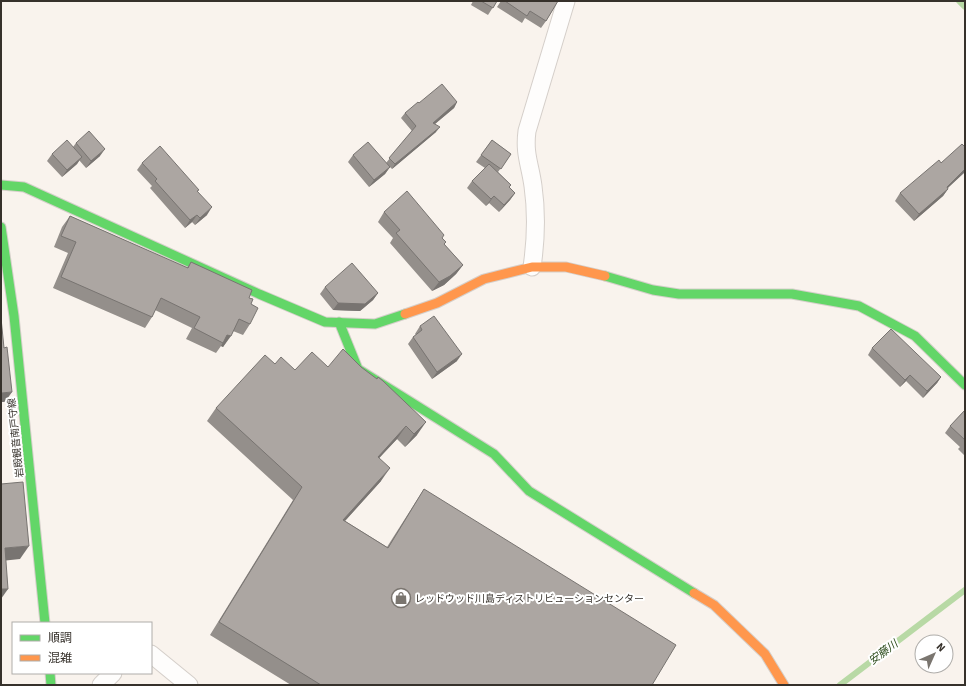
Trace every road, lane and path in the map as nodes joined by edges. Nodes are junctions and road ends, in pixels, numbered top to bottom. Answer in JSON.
{"nodes":[{"id":1,"x":566,"y":1,"type":"edge"},
{"id":2,"x":1,"y":185,"type":"edge"},
{"id":3,"x":1,"y":227,"type":"edge"},
{"id":4,"x":532,"y":267,"type":"junction"},
{"id":5,"x":338,"y":322,"type":"junction"},
{"id":6,"x":965,"y":385,"type":"edge"},
{"id":7,"x":45,"y":622,"type":"edge"},
{"id":8,"x":152,"y":655,"type":"edge"},
{"id":9,"x":50,"y":674,"type":"edge"},
{"id":10,"x":112,"y":674,"type":"edge"},
{"id":11,"x":172,"y":680,"type":"edge"},
{"id":12,"x":51,"y":685,"type":"edge"},
{"id":13,"x":101,"y":685,"type":"edge"},
{"id":14,"x":188,"y":685,"type":"edge"},
{"id":15,"x":784,"y":685,"type":"edge"}],
"edges":[{"from":1,"to":4,"type":"street"},
{"from":2,"to":5,"type":"street"},
{"from":3,"to":7,"type":"street","name":"岩殿観音南戸守線"},
{"from":4,"to":5,"type":"street"},
{"from":4,"to":6,"type":"street"},
{"from":5,"to":15,"type":"street"},
{"from":8,"to":11,"type":"street"},
{"from":9,"to":12,"type":"street"},
{"from":10,"to":13,"type":"street"},
{"from":11,"to":14,"type":"street"}]}
